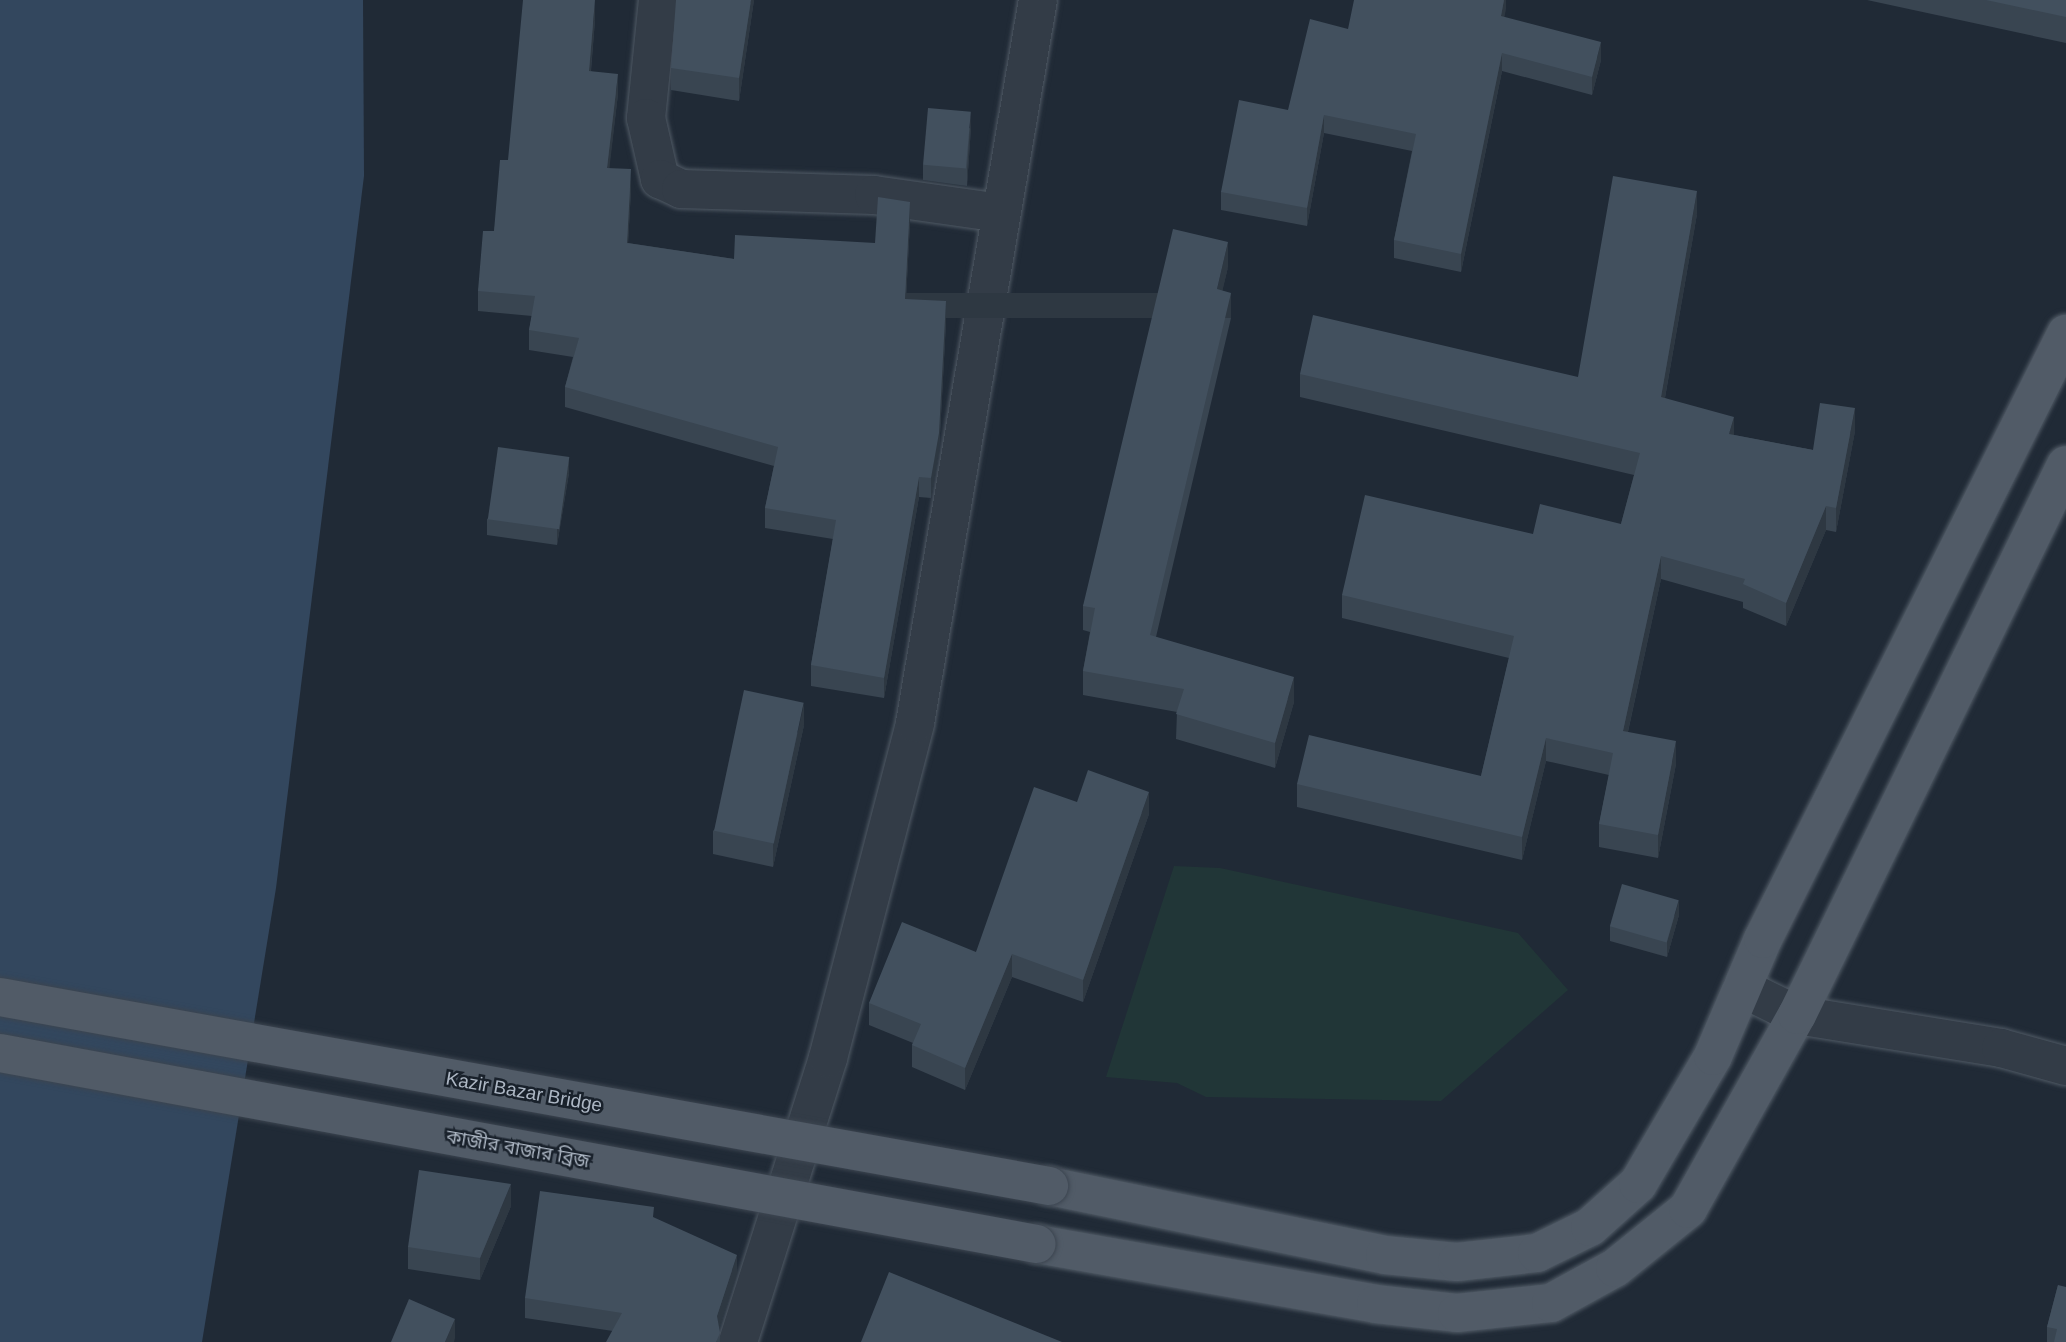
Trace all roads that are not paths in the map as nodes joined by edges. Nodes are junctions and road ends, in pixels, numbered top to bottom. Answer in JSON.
{"nodes":[{"id":1,"x":658,"y":0,"type":"edge"},
{"id":2,"x":1038,"y":0,"type":"edge"},
{"id":3,"x":1001,"y":213,"type":"junction"},
{"id":4,"x":2066,"y":334,"type":"edge"},
{"id":5,"x":2066,"y":465,"type":"edge"},
{"id":6,"x":1742,"y":988,"type":"junction"},
{"id":7,"x":0,"y":998,"type":"edge"},
{"id":8,"x":1797,"y":1015,"type":"junction"},
{"id":9,"x":0,"y":1054,"type":"edge"},
{"id":10,"x":2066,"y":1066,"type":"edge"},
{"id":11,"x":738,"y":1342,"type":"edge"}],
"edges":[{"from":1,"to":3,"type":"street"},
{"from":2,"to":3,"type":"street"},
{"from":3,"to":11,"type":"street"},
{"from":4,"to":6,"type":"main road","name":"Kazir Bazar Bridge"},
{"from":5,"to":8,"type":"main road","name":"কাজীর বাজার ব্রিজ"},
{"from":6,"to":7,"type":"main road","name":"Kazir Bazar Bridge","bridge":true},
{"from":6,"to":8,"type":"street"},
{"from":8,"to":9,"type":"main road","name":"কাজীর বাজার ব্রিজ","bridge":true},
{"from":8,"to":10,"type":"street"}]}
